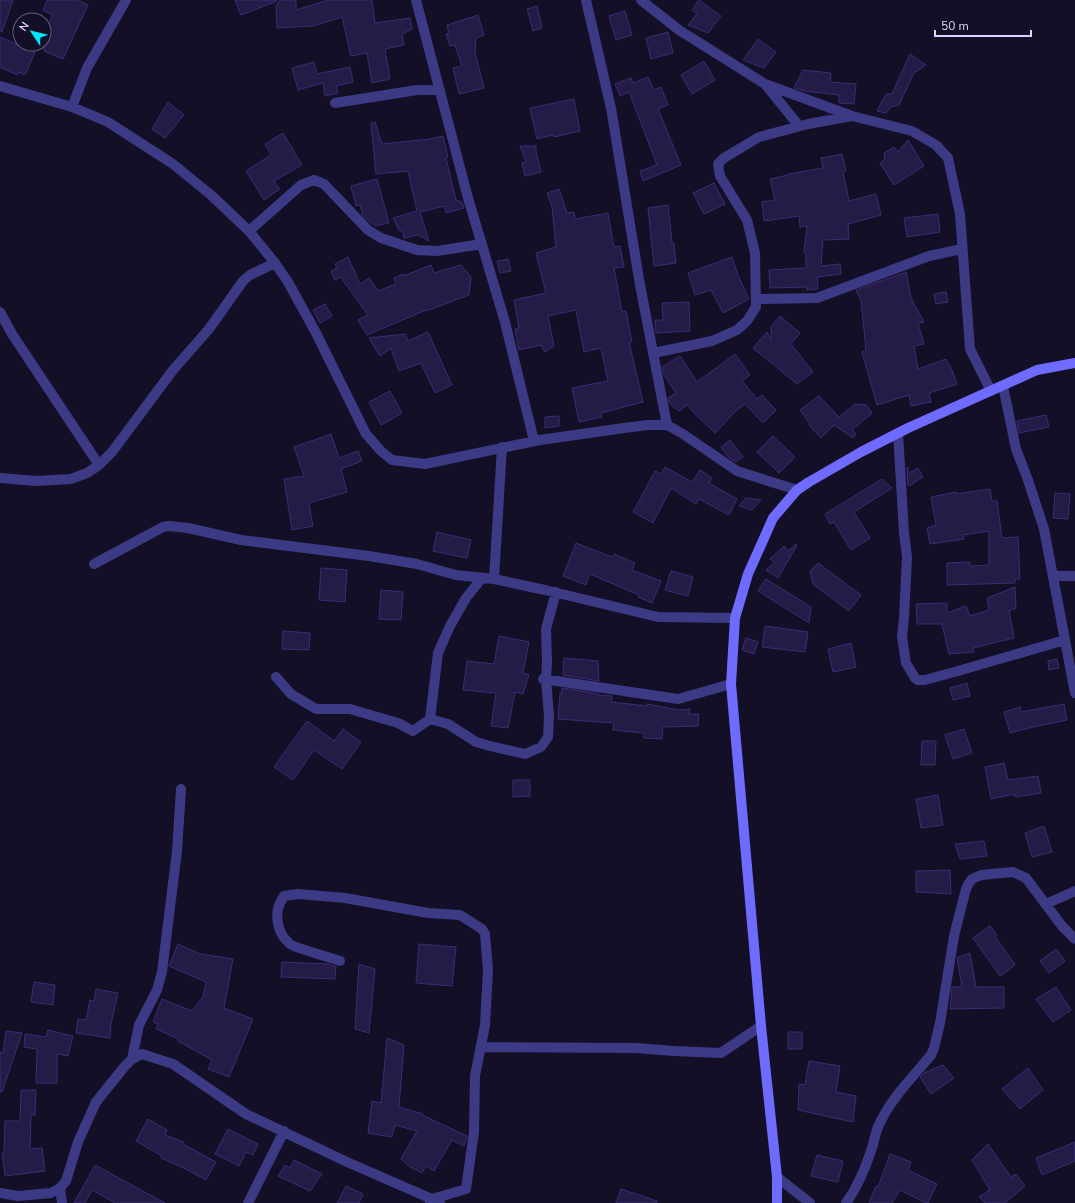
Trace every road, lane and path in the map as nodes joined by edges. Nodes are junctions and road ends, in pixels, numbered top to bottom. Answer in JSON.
{"nodes":[{"id":1,"x":126,"y":0,"type":"edge"},
{"id":2,"x":416,"y":0,"type":"edge"},
{"id":3,"x":586,"y":0,"type":"edge"},
{"id":4,"x":642,"y":0,"type":"edge"},
{"id":5,"x":765,"y":84,"type":"junction"},
{"id":6,"x":0,"y":86,"type":"edge"},
{"id":7,"x":440,"y":90,"type":"junction"},
{"id":8,"x":335,"y":103,"type":"dead end"},
{"id":9,"x":72,"y":107,"type":"junction"},
{"id":10,"x":852,"y":116,"type":"junction"},
{"id":11,"x":799,"y":126,"type":"junction"},
{"id":12,"x":249,"y":232,"type":"junction"},
{"id":13,"x":482,"y":244,"type":"junction"},
{"id":14,"x":962,"y":249,"type":"junction"},
{"id":15,"x":275,"y":263,"type":"junction"},
{"id":16,"x":757,"y":299,"type":"junction"},
{"id":17,"x":0,"y":312,"type":"edge"},
{"id":18,"x":653,"y":353,"type":"junction"},
{"id":19,"x":1075,"y":363,"type":"edge"},
{"id":20,"x":1003,"y":386,"type":"junction"},
{"id":21,"x":992,"y":390,"type":"junction"},
{"id":22,"x":667,"y":426,"type":"junction"},
{"id":23,"x":898,"y":433,"type":"junction"},
{"id":24,"x":534,"y":442,"type":"junction"},
{"id":25,"x":502,"y":447,"type":"junction"},
{"id":26,"x":99,"y":465,"type":"junction"},
{"id":27,"x":0,"y":478,"type":"edge"},
{"id":28,"x":797,"y":490,"type":"junction"},
{"id":29,"x":94,"y":564,"type":"dead end"},
{"id":30,"x":1052,"y":576,"type":"junction"},
{"id":31,"x":1075,"y":576,"type":"edge"},
{"id":32,"x":482,"y":578,"type":"junction"},
{"id":33,"x":494,"y":579,"type":"junction"},
{"id":34,"x":556,"y":592,"type":"junction"},
{"id":35,"x":735,"y":618,"type":"junction"},
{"id":36,"x":1065,"y":640,"type":"junction"},
{"id":37,"x":276,"y":677,"type":"dead end"},
{"id":38,"x":544,"y":679,"type":"junction"},
{"id":39,"x":732,"y":684,"type":"junction"},
{"id":40,"x":1075,"y":693,"type":"edge"},
{"id":41,"x":430,"y":719,"type":"junction"},
{"id":42,"x":181,"y":789,"type":"dead end"},
{"id":43,"x":1075,"y":891,"type":"edge"},
{"id":44,"x":1046,"y":904,"type":"junction"},
{"id":45,"x":1075,"y":939,"type":"edge"},
{"id":46,"x":340,"y":961,"type":"dead end"},
{"id":47,"x":761,"y":1026,"type":"junction"},
{"id":48,"x":481,"y":1046,"type":"junction"},
{"id":49,"x":132,"y":1059,"type":"junction"},
{"id":50,"x":284,"y":1131,"type":"junction"},
{"id":51,"x":777,"y":1177,"type":"junction"},
{"id":52,"x":60,"y":1188,"type":"junction"},
{"id":53,"x":0,"y":1193,"type":"edge"},
{"id":54,"x":434,"y":1202,"type":"edge"},
{"id":55,"x":62,"y":1203,"type":"edge"},
{"id":56,"x":248,"y":1203,"type":"edge"},
{"id":57,"x":777,"y":1203,"type":"edge"},
{"id":58,"x":810,"y":1203,"type":"edge"},
{"id":59,"x":846,"y":1203,"type":"edge"}],
"edges":[{"from":1,"to":9,"type":"street"},
{"from":2,"to":7,"type":"street"},
{"from":3,"to":18,"type":"street"},
{"from":4,"to":5,"type":"street"},
{"from":5,"to":10,"type":"street"},
{"from":5,"to":11,"type":"street"},
{"from":6,"to":9,"type":"street"},
{"from":7,"to":8,"type":"street"},
{"from":7,"to":13,"type":"street"},
{"from":9,"to":12,"type":"street"},
{"from":10,"to":11,"type":"street"},
{"from":10,"to":14,"type":"street"},
{"from":11,"to":16,"type":"street"},
{"from":12,"to":13,"type":"street"},
{"from":12,"to":15,"type":"street"},
{"from":13,"to":24,"type":"street"},
{"from":14,"to":16,"type":"street"},
{"from":14,"to":21,"type":"street"},
{"from":15,"to":25,"type":"street"},
{"from":15,"to":26,"type":"street"},
{"from":16,"to":18,"type":"street"},
{"from":17,"to":26,"type":"street"},
{"from":18,"to":22,"type":"street"},
{"from":19,"to":20,"type":"main road"},
{"from":20,"to":21,"type":"main road"},
{"from":20,"to":30,"type":"street"},
{"from":21,"to":23,"type":"main road"},
{"from":22,"to":24,"type":"street"},
{"from":22,"to":28,"type":"street"},
{"from":23,"to":28,"type":"main road"},
{"from":23,"to":36,"type":"street"},
{"from":24,"to":25,"type":"street"},
{"from":25,"to":33,"type":"street"},
{"from":26,"to":27,"type":"street"},
{"from":28,"to":35,"type":"main road"},
{"from":29,"to":32,"type":"street"},
{"from":30,"to":31,"type":"street"},
{"from":30,"to":36,"type":"street"},
{"from":32,"to":33,"type":"street"},
{"from":32,"to":41,"type":"street"},
{"from":33,"to":34,"type":"street"},
{"from":34,"to":35,"type":"street"},
{"from":34,"to":38,"type":"street"},
{"from":35,"to":39,"type":"main road"},
{"from":36,"to":40,"type":"street"},
{"from":37,"to":41,"type":"street"},
{"from":38,"to":39,"type":"street"},
{"from":38,"to":41,"type":"street"},
{"from":39,"to":47,"type":"main road"},
{"from":42,"to":49,"type":"street"},
{"from":43,"to":44,"type":"street"},
{"from":44,"to":45,"type":"street"},
{"from":44,"to":59,"type":"street"},
{"from":46,"to":48,"type":"street"},
{"from":47,"to":48,"type":"street"},
{"from":47,"to":51,"type":"main road"},
{"from":48,"to":54,"type":"street"},
{"from":49,"to":50,"type":"street"},
{"from":49,"to":52,"type":"street"},
{"from":50,"to":54,"type":"street"},
{"from":50,"to":56,"type":"street"},
{"from":51,"to":57,"type":"main road"},
{"from":51,"to":58,"type":"street"},
{"from":52,"to":53,"type":"street"},
{"from":52,"to":55,"type":"street"}]}
